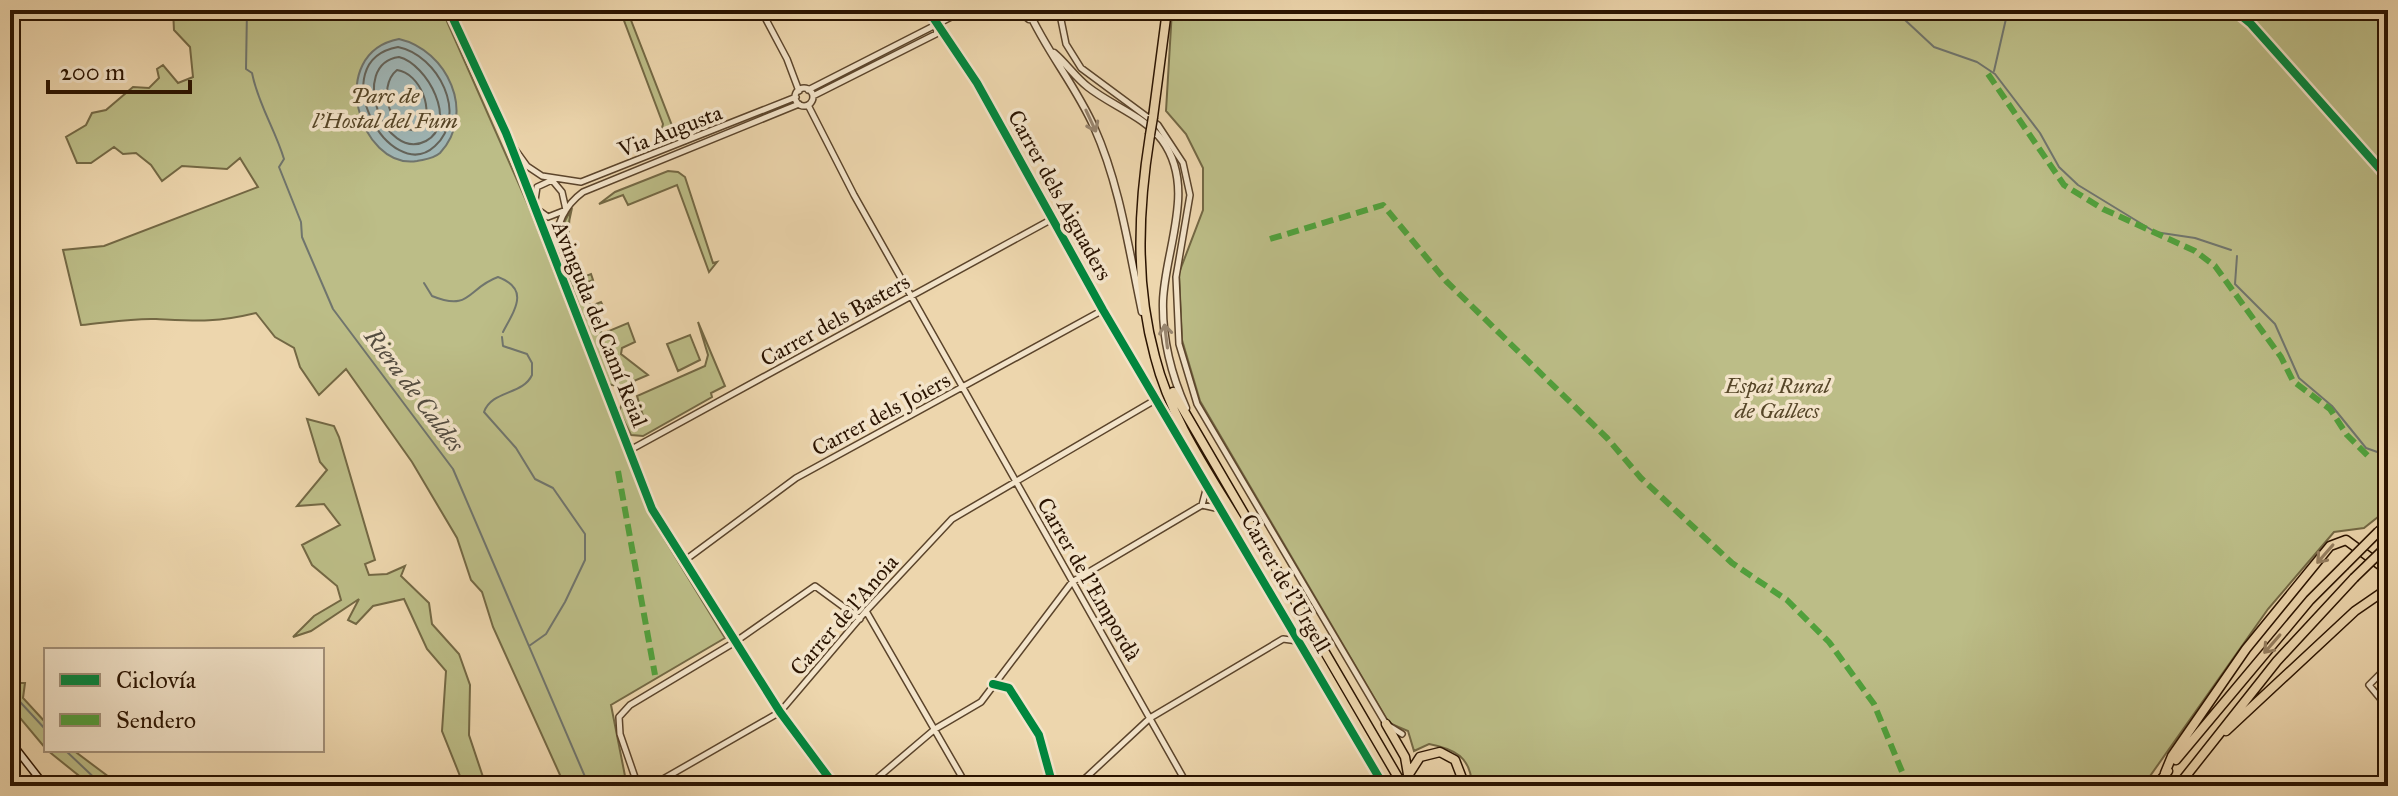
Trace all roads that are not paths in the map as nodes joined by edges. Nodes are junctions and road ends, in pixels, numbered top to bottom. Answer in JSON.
{"nodes":[{"id":1,"x":449,"y":10,"type":"edge"},
{"id":2,"x":761,"y":10,"type":"edge"},
{"id":3,"x":928,"y":10,"type":"edge"},
{"id":4,"x":965,"y":10,"type":"edge"},
{"id":5,"x":1018,"y":10,"type":"edge"},
{"id":6,"x":1028,"y":10,"type":"edge"},
{"id":7,"x":1059,"y":10,"type":"edge"},
{"id":8,"x":1167,"y":10,"type":"edge"},
{"id":9,"x":2234,"y":10,"type":"edge"},
{"id":10,"x":1032,"y":21,"type":"junction"},
{"id":11,"x":939,"y":26,"type":"junction"},
{"id":12,"x":1054,"y":53,"type":"junction"},
{"id":13,"x":808,"y":90,"type":"junction"},
{"id":14,"x":797,"y":94,"type":"junction"},
{"id":15,"x":813,"y":96,"type":"junction"},
{"id":16,"x":799,"y":104,"type":"junction"},
{"id":17,"x":808,"y":105,"type":"junction"},
{"id":18,"x":506,"y":133,"type":"junction"},
{"id":19,"x":2388,"y":178,"type":"edge"},
{"id":20,"x":552,"y":180,"type":"junction"},
{"id":21,"x":534,"y":207,"type":"junction"},
{"id":22,"x":566,"y":210,"type":"junction"},
{"id":23,"x":1054,"y":218,"type":"junction"},
{"id":24,"x":559,"y":269,"type":"junction"},
{"id":25,"x":911,"y":297,"type":"junction"},
{"id":26,"x":1103,"y":310,"type":"junction"},
{"id":27,"x":1153,"y":343,"type":"junction"},
{"id":28,"x":1154,"y":354,"type":"junction"},
{"id":29,"x":965,"y":387,"type":"junction"},
{"id":30,"x":1155,"y":400,"type":"junction"},
{"id":31,"x":630,"y":450,"type":"junction"},
{"id":32,"x":1212,"y":460,"type":"junction"},
{"id":33,"x":1014,"y":481,"type":"junction"},
{"id":34,"x":1207,"y":485,"type":"junction"},
{"id":35,"x":1202,"y":505,"type":"junction"},
{"id":36,"x":1221,"y":509,"type":"junction"},
{"id":37,"x":2388,"y":523,"type":"edge"},
{"id":38,"x":2388,"y":545,"type":"edge"},
{"id":39,"x":684,"y":561,"type":"junction"},
{"id":40,"x":2387,"y":570,"type":"edge"},
{"id":41,"x":1072,"y":582,"type":"junction"},
{"id":42,"x":2387,"y":589,"type":"edge"},
{"id":43,"x":866,"y":611,"type":"junction"},
{"id":44,"x":860,"y":619,"type":"junction"},
{"id":45,"x":735,"y":642,"type":"junction"},
{"id":46,"x":1299,"y":642,"type":"junction"},
{"id":47,"x":2388,"y":666,"type":"edge"},
{"id":48,"x":993,"y":684,"type":"junction"},
{"id":49,"x":2388,"y":708,"type":"edge"},
{"id":50,"x":780,"y":712,"type":"junction"},
{"id":51,"x":1150,"y":718,"type":"junction"},
{"id":52,"x":1386,"y":724,"type":"junction"},
{"id":53,"x":935,"y":729,"type":"junction"},
{"id":54,"x":1402,"y":734,"type":"dead end"},
{"id":55,"x":10,"y":741,"type":"edge"},
{"id":56,"x":2193,"y":766,"type":"junction"},
{"id":57,"x":2165,"y":773,"type":"junction"},
{"id":58,"x":1409,"y":774,"type":"junction"},
{"id":59,"x":45,"y":786,"type":"edge"},
{"id":60,"x":638,"y":786,"type":"edge"},
{"id":61,"x":651,"y":786,"type":"edge"},
{"id":62,"x":835,"y":786,"type":"edge"},
{"id":63,"x":868,"y":786,"type":"edge"},
{"id":64,"x":967,"y":786,"type":"edge"},
{"id":65,"x":1053,"y":786,"type":"edge"},
{"id":66,"x":1077,"y":786,"type":"edge"},
{"id":67,"x":1188,"y":786,"type":"edge"},
{"id":68,"x":1384,"y":786,"type":"edge"},
{"id":69,"x":1392,"y":786,"type":"edge"},
{"id":70,"x":1403,"y":786,"type":"edge"},
{"id":71,"x":1410,"y":786,"type":"edge"},
{"id":72,"x":1465,"y":786,"type":"edge"},
{"id":73,"x":2156,"y":786,"type":"edge"},
{"id":74,"x":2178,"y":786,"type":"edge"}],
"edges":[{"from":1,"to":18,"type":"street","name":"Avinguda del Camí Reial"},
{"from":2,"to":14,"type":"street"},
{"from":3,"to":11,"type":"street","name":"Carrer dels Aiguaders"},
{"from":4,"to":11,"type":"street"},
{"from":5,"to":10,"type":"street"},
{"from":6,"to":10,"type":"street"},
{"from":7,"to":52,"type":"street"},
{"from":8,"to":27,"type":"highway","bridge":true},
{"from":9,"to":19,"type":"street"},
{"from":10,"to":12,"type":"street"},
{"from":11,"to":13,"type":"street"},
{"from":11,"to":15,"type":"street"},
{"from":11,"to":23,"type":"street","name":"Carrer dels Aiguaders"},
{"from":12,"to":28,"type":"street","one_way":true},
{"from":32,"to":12,"type":"street","one_way":true},
{"from":13,"to":14,"type":"street","name":"Via Augusta"},
{"from":13,"to":15,"type":"street"},
{"from":14,"to":16,"type":"street"},
{"from":14,"to":20,"type":"street","name":"Via Augusta"},
{"from":15,"to":17,"type":"street"},
{"from":16,"to":17,"type":"street"},
{"from":16,"to":22,"type":"street","name":"Via Augusta"},
{"from":17,"to":25,"type":"street","name":"Carrer de l'Empordà"},
{"from":18,"to":20,"type":"street"},
{"from":18,"to":21,"type":"street","name":"Avinguda del Camí Reial"},
{"from":20,"to":21,"type":"street"},
{"from":20,"to":22,"type":"street"},
{"from":21,"to":22,"type":"street"},
{"from":21,"to":24,"type":"street","name":"Avinguda del Camí Reial"},
{"from":22,"to":24,"type":"street"},
{"from":23,"to":25,"type":"street","name":"Carrer dels Basters"},
{"from":23,"to":26,"type":"street","name":"Carrer dels Aiguaders"},
{"from":24,"to":31,"type":"street","name":"Avinguda del Camí Reial"},
{"from":25,"to":29,"type":"street","name":"Carrer de l'Empordà"},
{"from":25,"to":31,"type":"street","name":"Carrer dels Basters"},
{"from":26,"to":29,"type":"street","name":"Carrer dels Joiers"},
{"from":26,"to":30,"type":"street","name":"Carrer dels Aiguaders"},
{"from":27,"to":28,"type":"highway"},
{"from":27,"to":32,"type":"highway"},
{"from":28,"to":69,"type":"highway"},
{"from":29,"to":33,"type":"street","name":"Carrer de l'Empordà"},
{"from":29,"to":39,"type":"street","name":"Carrer dels Joiers"},
{"from":30,"to":33,"type":"street"},
{"from":30,"to":34,"type":"street","name":"Carrer de l'Urgell"},
{"from":31,"to":39,"type":"street","name":"Avinguda del Camí Reial"},
{"from":32,"to":70,"type":"highway"},
{"from":33,"to":41,"type":"street","name":"Carrer de l'Empordà"},
{"from":33,"to":43,"type":"street","name":"Carrer de l'Anoia"},
{"from":34,"to":35,"type":"street"},
{"from":34,"to":36,"type":"street","name":"Carrer de l'Urgell"},
{"from":35,"to":36,"type":"street"},
{"from":35,"to":41,"type":"street"},
{"from":36,"to":46,"type":"street","name":"Carrer de l'Urgell"},
{"from":37,"to":57,"type":"highway","one_way":true,"bridge":true},
{"from":38,"to":56,"type":"highway","bridge":true},
{"from":39,"to":45,"type":"street","name":"Avinguda del Camí Reial"},
{"from":40,"to":42,"type":"street"},
{"from":40,"to":57,"type":"highway","one_way":true},
{"from":41,"to":48,"type":"street"},
{"from":41,"to":51,"type":"street","name":"Carrer de l'Empordà"},
{"from":42,"to":56,"type":"highway"},
{"from":43,"to":44,"type":"street","name":"Carrer de l'Anoia"},
{"from":43,"to":53,"type":"street"},
{"from":44,"to":45,"type":"street"},
{"from":44,"to":50,"type":"street","name":"Carrer de l'Anoia"},
{"from":45,"to":50,"type":"street","name":"Avinguda del Camí Reial"},
{"from":45,"to":60,"type":"street"},
{"from":46,"to":51,"type":"street"},
{"from":46,"to":68,"type":"street","name":"Carrer de l'Urgell"},
{"from":47,"to":49,"type":"street"},
{"from":48,"to":53,"type":"street"},
{"from":48,"to":65,"type":"street"},
{"from":50,"to":61,"type":"street","name":"Carrer de l'Anoia"},
{"from":50,"to":62,"type":"street","name":"Avinguda del Camí Reial"},
{"from":51,"to":66,"type":"street"},
{"from":51,"to":67,"type":"street","name":"Carrer de l'Empordà"},
{"from":52,"to":54,"type":"street"},
{"from":52,"to":58,"type":"highway"},
{"from":53,"to":63,"type":"street"},
{"from":53,"to":64,"type":"street"},
{"from":55,"to":59,"type":"street"},
{"from":56,"to":74,"type":"highway"},
{"from":57,"to":73,"type":"highway"},
{"from":58,"to":71,"type":"highway"},
{"from":58,"to":72,"type":"highway"}]}
